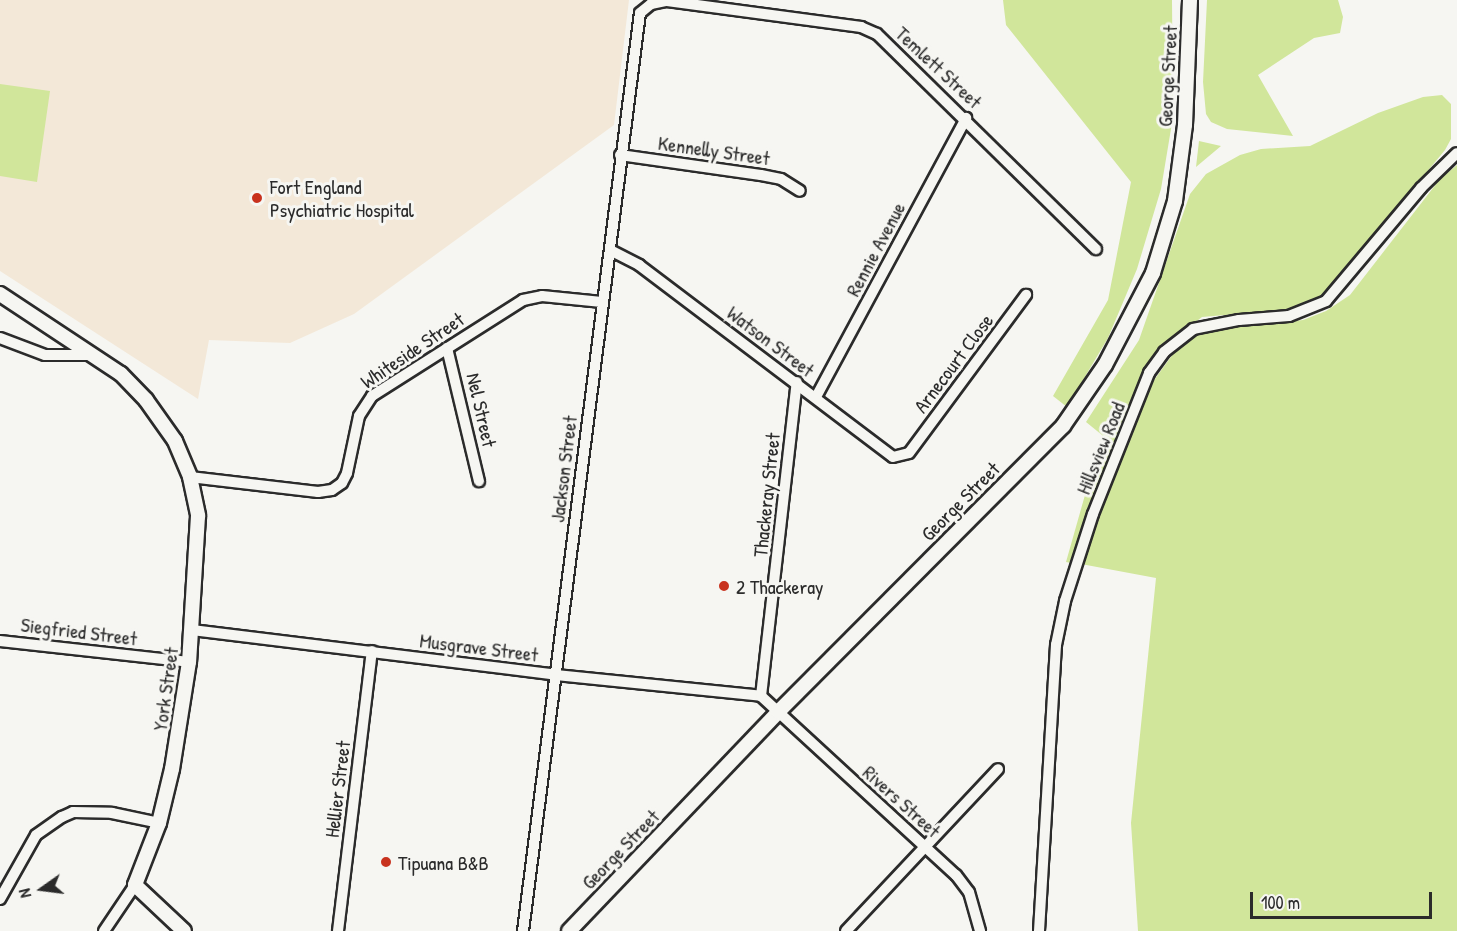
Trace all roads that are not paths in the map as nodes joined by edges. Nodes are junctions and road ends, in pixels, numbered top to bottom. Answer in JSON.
{"nodes":[{"id":1,"x":1190,"y":0,"type":"edge"},
{"id":2,"x":640,"y":13,"type":"joint"},
{"id":3,"x":966,"y":118,"type":"junction"},
{"id":4,"x":1457,"y":153,"type":"edge"},
{"id":5,"x":621,"y":155,"type":"junction"},
{"id":6,"x":800,"y":190,"type":"dead end"},
{"id":7,"x":1096,"y":249,"type":"dead end"},
{"id":8,"x":609,"y":250,"type":"junction"},
{"id":9,"x":0,"y":294,"type":"edge"},
{"id":10,"x":1026,"y":295,"type":"dead end"},
{"id":11,"x":602,"y":302,"type":"junction"},
{"id":12,"x":0,"y":338,"type":"edge"},
{"id":13,"x":447,"y":348,"type":"junction"},
{"id":14,"x":93,"y":355,"type":"junction"},
{"id":15,"x":797,"y":382,"type":"junction"},
{"id":16,"x":816,"y":397,"type":"junction"},
{"id":17,"x":909,"y":453,"type":"joint"},
{"id":18,"x":190,"y":477,"type":"junction"},
{"id":19,"x":479,"y":481,"type":"dead end"},
{"id":20,"x":192,"y":630,"type":"junction"},
{"id":21,"x":0,"y":641,"type":"edge"},
{"id":22,"x":372,"y":651,"type":"junction"},
{"id":23,"x":189,"y":662,"type":"junction"},
{"id":24,"x":556,"y":675,"type":"junction"},
{"id":25,"x":761,"y":696,"type":"junction"},
{"id":26,"x":778,"y":712,"type":"junction"},
{"id":27,"x":998,"y":769,"type":"dead end"},
{"id":28,"x":159,"y":823,"type":"junction"},
{"id":29,"x":927,"y":847,"type":"junction"},
{"id":30,"x":135,"y":885,"type":"junction"},
{"id":31,"x":0,"y":899,"type":"edge"},
{"id":32,"x":104,"y":931,"type":"edge"},
{"id":33,"x":184,"y":931,"type":"edge"},
{"id":34,"x":338,"y":931,"type":"edge"},
{"id":35,"x":523,"y":931,"type":"edge"},
{"id":36,"x":569,"y":931,"type":"edge"},
{"id":37,"x":846,"y":931,"type":"edge"},
{"id":38,"x":980,"y":931,"type":"edge"},
{"id":39,"x":1039,"y":931,"type":"edge"}],
"edges":[{"from":1,"to":26,"type":"main road","name":"George Street"},
{"from":2,"to":3,"type":"street","name":"Temlett Street"},
{"from":2,"to":5,"type":"street","name":"Jackson Street"},
{"from":3,"to":7,"type":"street","name":"Temlett Street"},
{"from":3,"to":16,"type":"street","name":"Rennie Avenue"},
{"from":4,"to":39,"type":"street","name":"Hillsview Road"},
{"from":5,"to":6,"type":"street","name":"Kennelly Street"},
{"from":5,"to":8,"type":"street","name":"Jackson Street"},
{"from":8,"to":11,"type":"street","name":"Jackson Street"},
{"from":8,"to":15,"type":"street","name":"Watson Street"},
{"from":9,"to":14,"type":"main road","name":"York Street"},
{"from":10,"to":17,"type":"street","name":"Arnecourt Close"},
{"from":11,"to":13,"type":"street","name":"Whiteside Street"},
{"from":11,"to":24,"type":"street","name":"Jackson Street"},
{"from":12,"to":14,"type":"street"},
{"from":13,"to":18,"type":"street","name":"Whiteside Street"},
{"from":13,"to":19,"type":"street","name":"Nel Street"},
{"from":14,"to":18,"type":"main road","name":"York Street"},
{"from":15,"to":16,"type":"street","name":"Watson Street"},
{"from":15,"to":25,"type":"street","name":"Thackeray Street"},
{"from":16,"to":17,"type":"street","name":"Watson Street"},
{"from":18,"to":20,"type":"main road","name":"York Street"},
{"from":20,"to":22,"type":"street","name":"Musgrave Street"},
{"from":20,"to":23,"type":"main road","name":"York Street"},
{"from":21,"to":23,"type":"street","name":"Siegfried Street"},
{"from":22,"to":24,"type":"street","name":"Musgrave Street"},
{"from":22,"to":34,"type":"street","name":"Hellier Street"},
{"from":23,"to":28,"type":"main road","name":"York Street"},
{"from":24,"to":25,"type":"street","name":"Musgrave Street"},
{"from":24,"to":35,"type":"street","name":"Jackson Street"},
{"from":25,"to":26,"type":"street"},
{"from":26,"to":29,"type":"street","name":"Rivers Street"},
{"from":26,"to":36,"type":"main road","name":"George Street"},
{"from":27,"to":29,"type":"street"},
{"from":28,"to":30,"type":"main road","name":"York Street"},
{"from":28,"to":31,"type":"street"},
{"from":29,"to":37,"type":"street"},
{"from":29,"to":38,"type":"street","name":"Rivers Street"},
{"from":30,"to":32,"type":"street","name":"York Street"},
{"from":30,"to":33,"type":"main road"}]}
